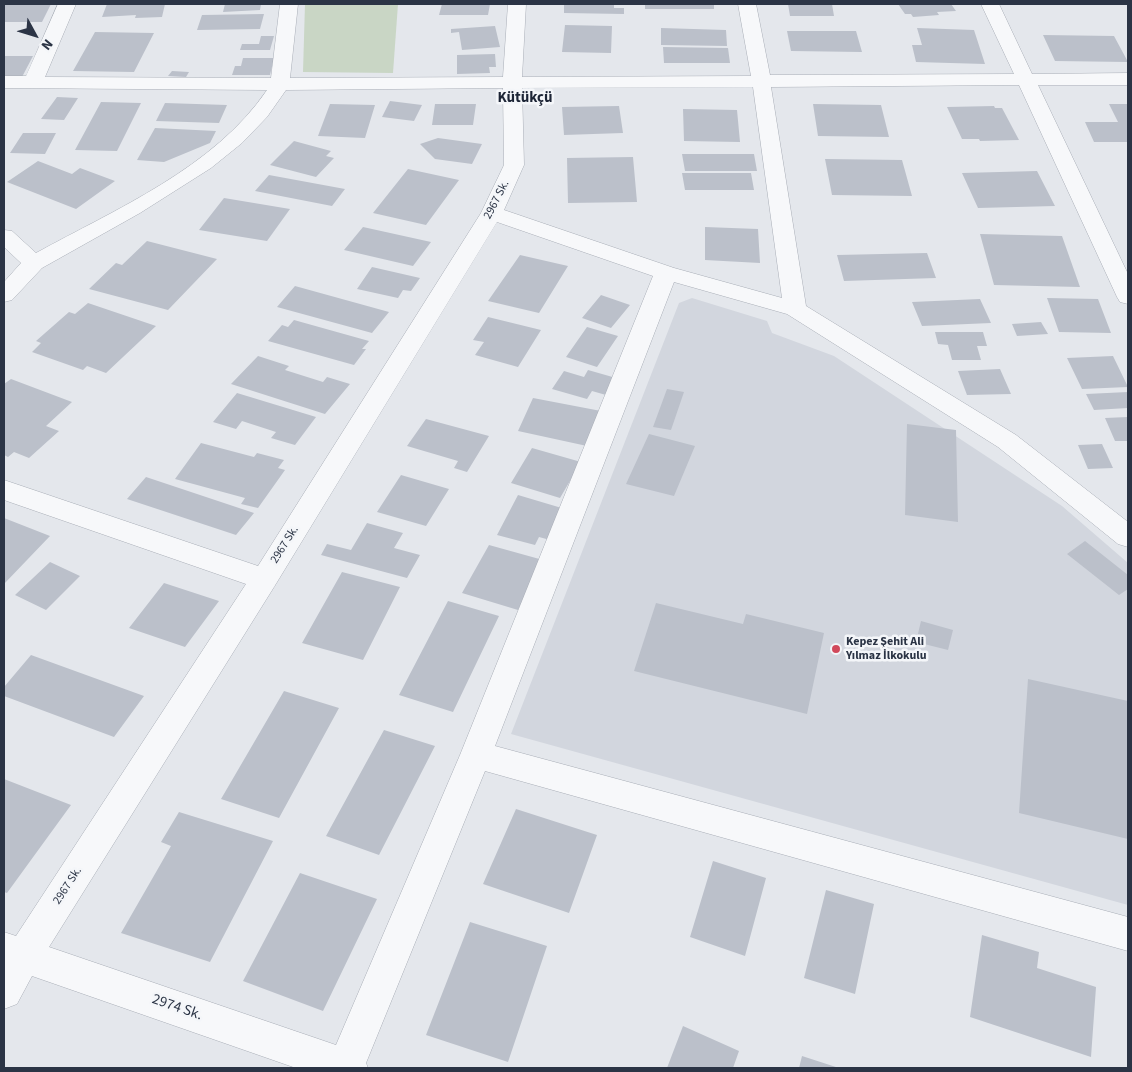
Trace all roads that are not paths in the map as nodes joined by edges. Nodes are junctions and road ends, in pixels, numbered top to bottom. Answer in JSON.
{"nodes":[{"id":1,"x":67,"y":4,"type":"edge"},
{"id":2,"x":289,"y":4,"type":"edge"},
{"id":3,"x":517,"y":4,"type":"edge"},
{"id":4,"x":747,"y":4,"type":"edge"},
{"id":5,"x":990,"y":4,"type":"edge"},
{"id":6,"x":1026,"y":78,"type":"junction"},
{"id":7,"x":1128,"y":79,"type":"edge"},
{"id":8,"x":761,"y":80,"type":"junction"},
{"id":9,"x":512,"y":81,"type":"junction"},
{"id":10,"x":4,"y":82,"type":"edge"},
{"id":11,"x":32,"y":82,"type":"junction"},
{"id":12,"x":279,"y":84,"type":"junction"},
{"id":13,"x":492,"y":213,"type":"junction"},
{"id":14,"x":4,"y":236,"type":"edge"},
{"id":15,"x":34,"y":263,"type":"junction"},
{"id":16,"x":666,"y":273,"type":"junction"},
{"id":17,"x":4,"y":295,"type":"edge"},
{"id":18,"x":1128,"y":297,"type":"edge"},
{"id":19,"x":795,"y":309,"type":"junction"},
{"id":20,"x":4,"y":490,"type":"edge"},
{"id":21,"x":1126,"y":532,"type":"edge"},
{"id":22,"x":264,"y":579,"type":"junction"},
{"id":23,"x":476,"y":755,"type":"junction"},
{"id":24,"x":1128,"y":934,"type":"edge"},
{"id":25,"x":14,"y":952,"type":"edge"},
{"id":26,"x":4,"y":991,"type":"edge"},
{"id":27,"x":347,"y":1067,"type":"edge"}],
"edges":[{"from":1,"to":11,"type":"street"},
{"from":2,"to":12,"type":"street"},
{"from":3,"to":9,"type":"street","name":"2967 Sk."},
{"from":4,"to":8,"type":"street"},
{"from":5,"to":6,"type":"street"},
{"from":6,"to":7,"type":"street"},
{"from":6,"to":8,"type":"street"},
{"from":6,"to":18,"type":"street"},
{"from":8,"to":9,"type":"street"},
{"from":8,"to":19,"type":"street"},
{"from":9,"to":12,"type":"street"},
{"from":9,"to":13,"type":"street","name":"2967 Sk."},
{"from":10,"to":11,"type":"street"},
{"from":11,"to":12,"type":"street"},
{"from":12,"to":15,"type":"street"},
{"from":13,"to":16,"type":"street"},
{"from":13,"to":22,"type":"street","name":"2967 Sk."},
{"from":14,"to":15,"type":"street"},
{"from":15,"to":17,"type":"street"},
{"from":16,"to":19,"type":"street"},
{"from":16,"to":23,"type":"street"},
{"from":19,"to":21,"type":"street"},
{"from":20,"to":22,"type":"street"},
{"from":22,"to":25,"type":"street","name":"2967 Sk."},
{"from":23,"to":24,"type":"street"},
{"from":23,"to":27,"type":"street"},
{"from":25,"to":26,"type":"street","name":"2967 Sk."},
{"from":25,"to":27,"type":"street","name":"2974 Sk."}]}
